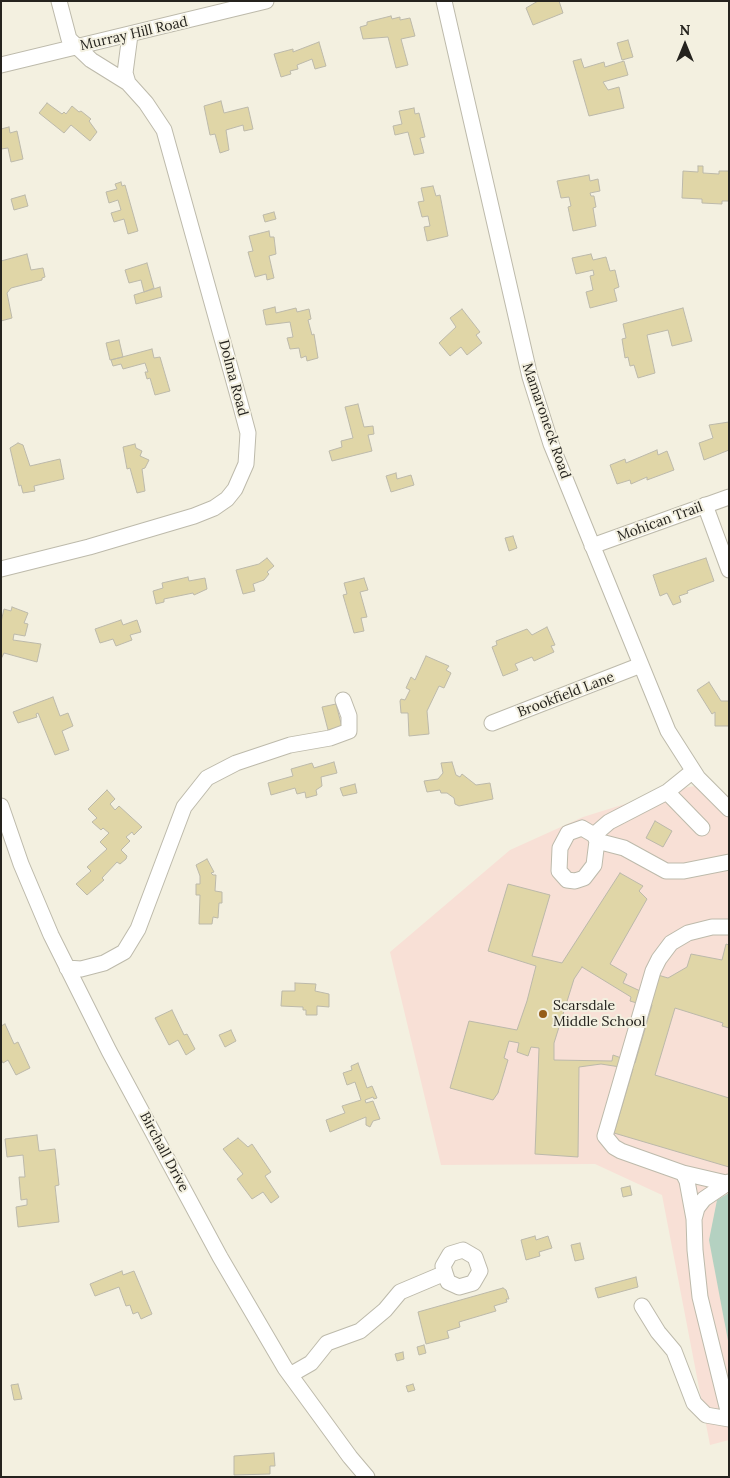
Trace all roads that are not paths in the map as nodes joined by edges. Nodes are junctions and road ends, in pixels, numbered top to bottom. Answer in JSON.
{"nodes":[{"id":1,"x":59,"y":1,"type":"edge"},
{"id":2,"x":266,"y":1,"type":"edge"},
{"id":3,"x":444,"y":1,"type":"edge"},
{"id":4,"x":130,"y":35,"type":"junction"},
{"id":5,"x":77,"y":47,"type":"junction"},
{"id":6,"x":1,"y":65,"type":"edge"},
{"id":7,"x":128,"y":83,"type":"junction"},
{"id":8,"x":729,"y":497,"type":"edge"},
{"id":9,"x":705,"y":505,"type":"junction"},
{"id":10,"x":592,"y":546,"type":"junction"},
{"id":11,"x":1,"y":569,"type":"edge"},
{"id":12,"x":729,"y":570,"type":"edge"},
{"id":13,"x":640,"y":666,"type":"junction"},
{"id":14,"x":343,"y":700,"type":"dead end"},
{"id":15,"x":492,"y":723,"type":"dead end"},
{"id":16,"x":693,"y":771,"type":"junction"},
{"id":17,"x":668,"y":792,"type":"junction"},
{"id":18,"x":1,"y":806,"type":"edge"},
{"id":19,"x":729,"y":809,"type":"edge"},
{"id":20,"x":702,"y":828,"type":"dead end"},
{"id":21,"x":729,"y":862,"type":"edge"},
{"id":22,"x":729,"y":927,"type":"edge"},
{"id":23,"x":67,"y":968,"type":"junction"},
{"id":24,"x":683,"y":1174,"type":"junction"},
{"id":25,"x":727,"y":1182,"type":"edge"},
{"id":26,"x":694,"y":1218,"type":"junction"},
{"id":27,"x":446,"y":1273,"type":"dead end"},
{"id":28,"x":642,"y":1306,"type":"dead end"},
{"id":29,"x":290,"y":1375,"type":"junction"},
{"id":30,"x":729,"y":1417,"type":"edge"},
{"id":31,"x":367,"y":1477,"type":"edge"}],
"edges":[{"from":1,"to":5,"type":"street"},
{"from":2,"to":4,"type":"street","name":"Murray Hill Road"},
{"from":3,"to":10,"type":"street","name":"Mamaroneck Road"},
{"from":4,"to":5,"type":"street","name":"Murray Hill Road"},
{"from":4,"to":7,"type":"street"},
{"from":5,"to":6,"type":"street","name":"Murray Hill Road"},
{"from":5,"to":7,"type":"street","name":"Dolma Road"},
{"from":7,"to":11,"type":"street","name":"Dolma Road"},
{"from":8,"to":9,"type":"street","name":"Mohican Trail"},
{"from":9,"to":10,"type":"street","name":"Mohican Trail"},
{"from":9,"to":12,"type":"street"},
{"from":10,"to":13,"type":"street","name":"Mamaroneck Road"},
{"from":13,"to":15,"type":"street","name":"Brookfield Lane"},
{"from":13,"to":16,"type":"street","name":"Mamaroneck Road"},
{"from":14,"to":23,"type":"street"},
{"from":16,"to":17,"type":"street"},
{"from":16,"to":19,"type":"street","name":"Mamaroneck Road"},
{"from":17,"to":20,"type":"street"},
{"from":17,"to":21,"type":"street"},
{"from":18,"to":23,"type":"street","name":"Birchall Drive"},
{"from":22,"to":24,"type":"street"},
{"from":23,"to":29,"type":"street","name":"Birchall Drive"},
{"from":24,"to":25,"type":"street"},
{"from":24,"to":26,"type":"street"},
{"from":25,"to":26,"type":"street"},
{"from":26,"to":30,"type":"street"},
{"from":27,"to":29,"type":"street"},
{"from":28,"to":30,"type":"street"},
{"from":29,"to":31,"type":"street","name":"Birchall Drive"}]}
